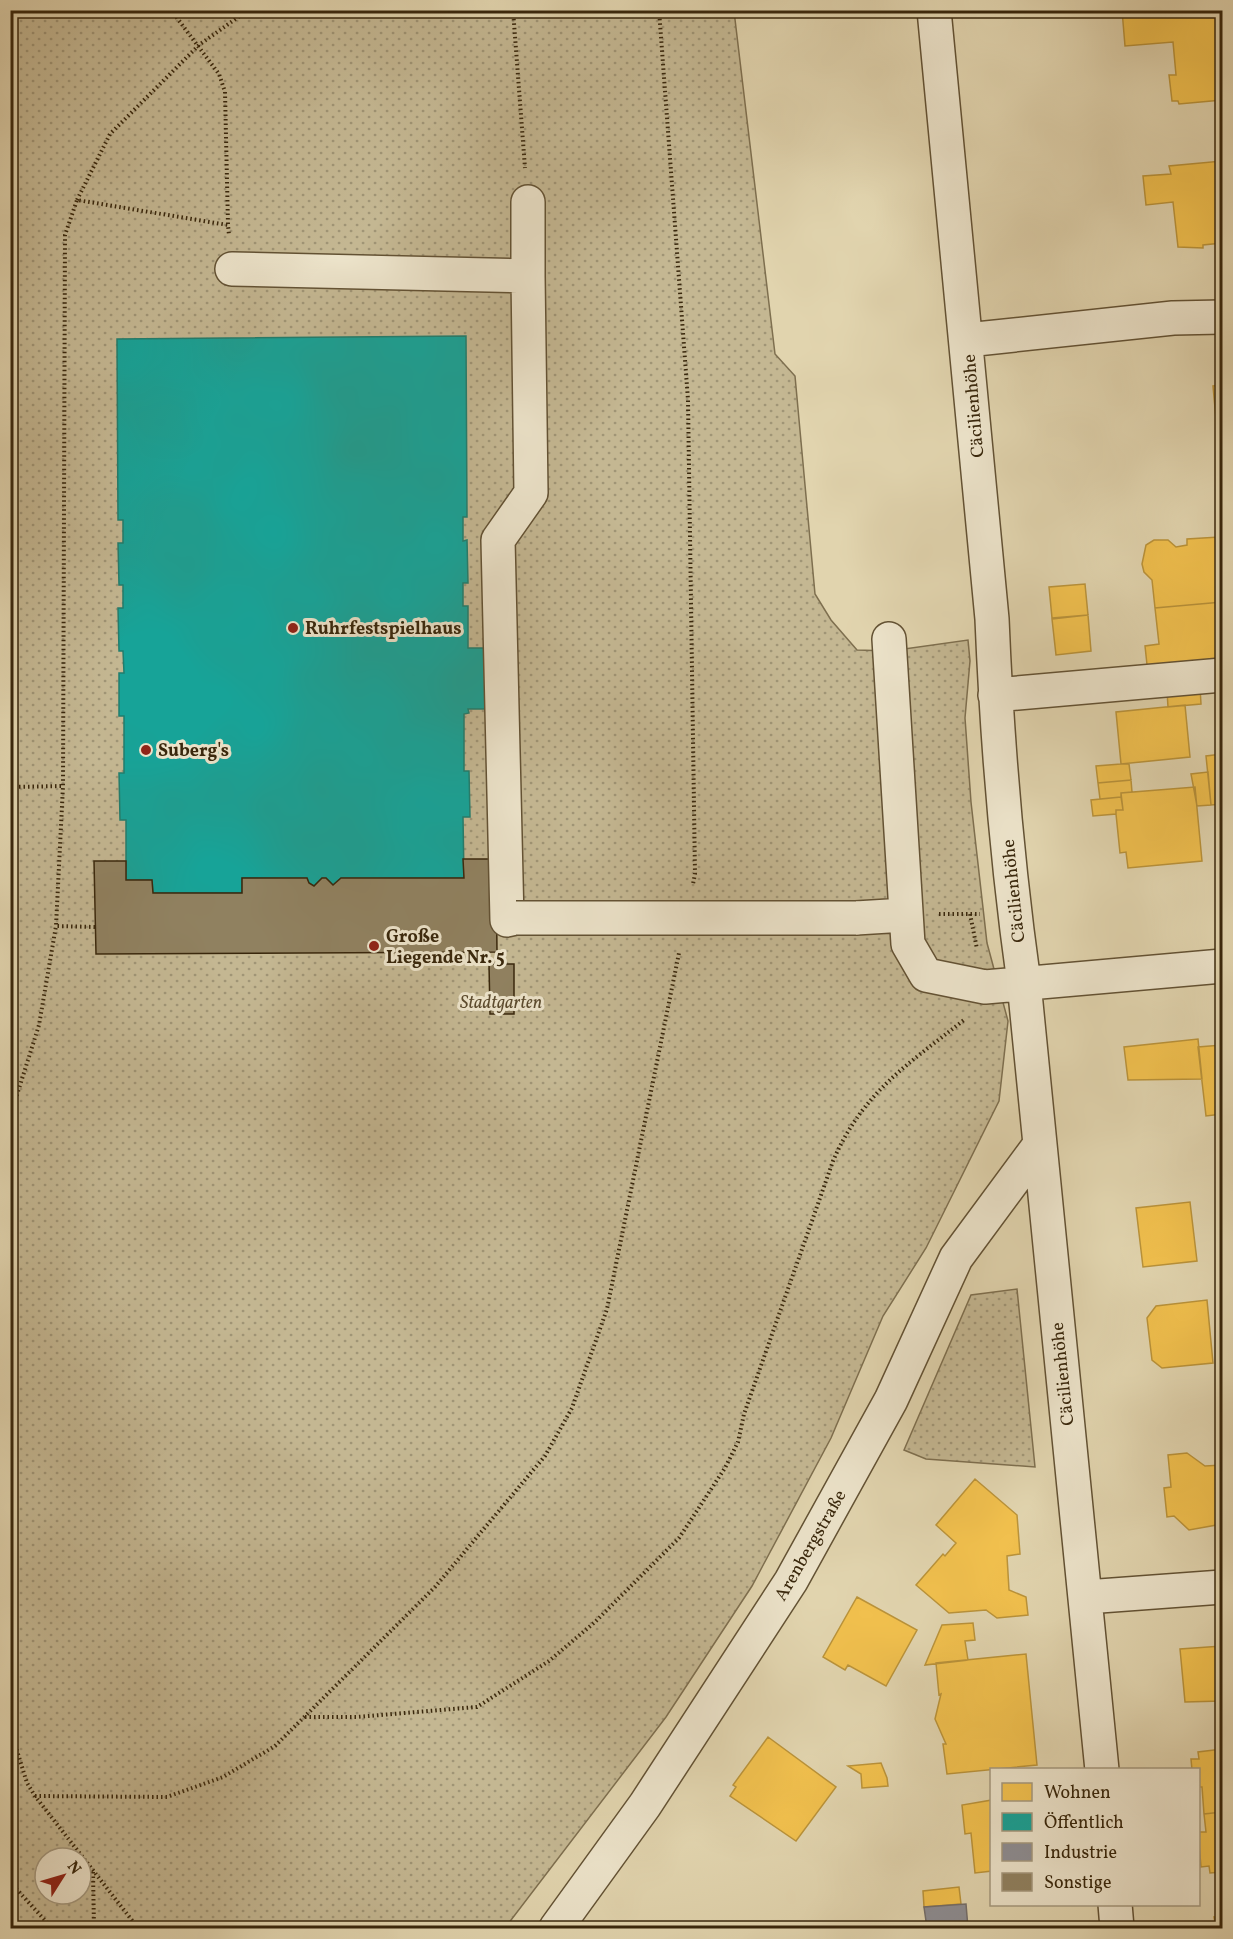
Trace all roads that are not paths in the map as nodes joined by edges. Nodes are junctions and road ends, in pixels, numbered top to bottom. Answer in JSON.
{"nodes":[{"id":1,"x":934,"y":10,"type":"edge"},
{"id":2,"x":528,"y":202,"type":"road end"},
{"id":3,"x":232,"y":269,"type":"road end"},
{"id":4,"x":528,"y":276,"type":"junction"},
{"id":5,"x":1222,"y":317,"type":"edge"},
{"id":6,"x":967,"y":340,"type":"junction"},
{"id":7,"x":889,"y":639,"type":"dead end"},
{"id":8,"x":1222,"y":675,"type":"edge"},
{"id":9,"x":995,"y":695,"type":"junction"},
{"id":10,"x":905,"y":915,"type":"junction"},
{"id":11,"x":1222,"y":966,"type":"edge"},
{"id":12,"x":1023,"y":983,"type":"junction"},
{"id":13,"x":1038,"y":1147,"type":"junction"},
{"id":14,"x":1222,"y":1587,"type":"edge"},
{"id":15,"x":1086,"y":1597,"type":"junction"},
{"id":16,"x":1102,"y":1768,"type":"edge"},
{"id":17,"x":1115,"y":1906,"type":"edge"},
{"id":18,"x":556,"y":1929,"type":"edge"},
{"id":19,"x":1117,"y":1929,"type":"edge"}],
"edges":[{"from":1,"to":6,"type":"street","name":"Cäcilienhöhe"},
{"from":2,"to":4,"type":"street"},
{"from":3,"to":4,"type":"street"},
{"from":4,"to":10,"type":"street","bridge":true},
{"from":5,"to":6,"type":"street"},
{"from":6,"to":9,"type":"street","name":"Cäcilienhöhe"},
{"from":7,"to":10,"type":"street"},
{"from":8,"to":9,"type":"street"},
{"from":9,"to":12,"type":"street","name":"Cäcilienhöhe"},
{"from":10,"to":12,"type":"street"},
{"from":11,"to":12,"type":"street"},
{"from":12,"to":13,"type":"street","name":"Cäcilienhöhe"},
{"from":13,"to":15,"type":"street","name":"Cäcilienhöhe"},
{"from":13,"to":18,"type":"street","name":"Arenbergstraße"},
{"from":14,"to":15,"type":"street"},
{"from":15,"to":16,"type":"street","name":"Cäcilienhöhe"},
{"from":17,"to":19,"type":"street"}]}
